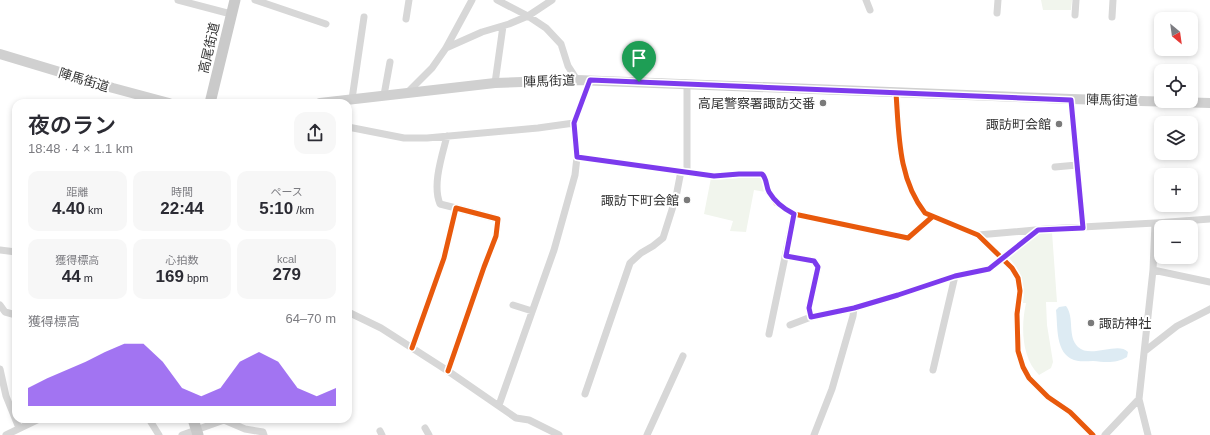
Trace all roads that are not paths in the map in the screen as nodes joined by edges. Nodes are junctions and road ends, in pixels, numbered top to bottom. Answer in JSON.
{"nodes":[{"id":1,"x":178,"y":0,"type":"edge"},
{"id":2,"x":235,"y":0,"type":"edge"},
{"id":3,"x":255,"y":0,"type":"edge"},
{"id":4,"x":409,"y":0,"type":"edge"},
{"id":5,"x":472,"y":0,"type":"edge"},
{"id":6,"x":497,"y":0,"type":"edge"},
{"id":7,"x":552,"y":0,"type":"edge"},
{"id":8,"x":866,"y":0,"type":"edge"},
{"id":9,"x":998,"y":0,"type":"edge"},
{"id":10,"x":1076,"y":0,"type":"edge"},
{"id":11,"x":1113,"y":0,"type":"edge"},
{"id":12,"x":870,"y":10,"type":"dead end"},
{"id":13,"x":997,"y":13,"type":"dead end"},
{"id":14,"x":231,"y":14,"type":"junction"},
{"id":15,"x":1075,"y":15,"type":"dead end"},
{"id":16,"x":528,"y":16,"type":"junction"},
{"id":17,"x":364,"y":17,"type":"dead end"},
{"id":18,"x":1112,"y":17,"type":"dead end"},
{"id":19,"x":406,"y":19,"type":"dead end"},
{"id":20,"x":326,"y":24,"type":"dead end"},
{"id":21,"x":504,"y":26,"type":"junction"},
{"id":22,"x":446,"y":48,"type":"junction"},
{"id":23,"x":0,"y":54,"type":"edge"},
{"id":24,"x":390,"y":62,"type":"dead end"},
{"id":25,"x":578,"y":80,"type":"junction"},
{"id":26,"x":590,"y":80,"type":"junction"},
{"id":27,"x":495,"y":83,"type":"junction"},
{"id":28,"x":688,"y":84,"type":"junction"},
{"id":29,"x":407,"y":93,"type":"junction"},
{"id":30,"x":896,"y":93,"type":"junction"},
{"id":31,"x":384,"y":95,"type":"junction"},
{"id":32,"x":154,"y":99,"type":"edge"},
{"id":33,"x":211,"y":99,"type":"edge"},
{"id":34,"x":352,"y":99,"type":"joint"},
{"id":35,"x":1071,"y":100,"type":"junction"},
{"id":36,"x":1210,"y":103,"type":"edge"},
{"id":37,"x":574,"y":123,"type":"junction"},
{"id":38,"x":352,"y":128,"type":"edge"},
{"id":39,"x":447,"y":136,"type":"junction"},
{"id":40,"x":577,"y":157,"type":"junction"},
{"id":41,"x":1077,"y":165,"type":"junction"},
{"id":42,"x":1055,"y":167,"type":"dead end"},
{"id":43,"x":684,"y":171,"type":"junction"},
{"id":44,"x":456,"y":208,"type":"junction"},
{"id":45,"x":794,"y":214,"type":"junction"},
{"id":46,"x":932,"y":217,"type":"junction"},
{"id":47,"x":1210,"y":219,"type":"edge"},
{"id":48,"x":1198,"y":220,"type":"edge"},
{"id":49,"x":1154,"y":224,"type":"edge"},
{"id":50,"x":1083,"y":228,"type":"junction"},
{"id":51,"x":1038,"y":230,"type":"junction"},
{"id":52,"x":978,"y":235,"type":"junction"},
{"id":53,"x":1154,"y":247,"type":"edge"},
{"id":54,"x":0,"y":250,"type":"edge"},
{"id":55,"x":12,"y":252,"type":"edge"},
{"id":56,"x":786,"y":256,"type":"junction"},
{"id":57,"x":1003,"y":258,"type":"junction"},
{"id":58,"x":1153,"y":270,"type":"junction"},
{"id":59,"x":955,"y":276,"type":"junction"},
{"id":60,"x":1210,"y":282,"type":"edge"},
{"id":61,"x":0,"y":305,"type":"edge"},
{"id":62,"x":513,"y":305,"type":"dead end"},
{"id":63,"x":854,"y":308,"type":"junction"},
{"id":64,"x":1210,"y":309,"type":"edge"},
{"id":65,"x":532,"y":311,"type":"junction"},
{"id":66,"x":12,"y":314,"type":"edge"},
{"id":67,"x":352,"y":314,"type":"edge"},
{"id":68,"x":811,"y":317,"type":"junction"},
{"id":69,"x":790,"y":325,"type":"dead end"},
{"id":70,"x":769,"y":334,"type":"dead end"},
{"id":71,"x":412,"y":348,"type":"junction"},
{"id":72,"x":1145,"y":351,"type":"junction"},
{"id":73,"x":683,"y":356,"type":"dead end"},
{"id":74,"x":0,"y":369,"type":"edge"},
{"id":75,"x":933,"y":370,"type":"dead end"},
{"id":76,"x":448,"y":371,"type":"junction"},
{"id":77,"x":585,"y":394,"type":"dead end"},
{"id":78,"x":1139,"y":399,"type":"junction"},
{"id":79,"x":499,"y":405,"type":"junction"},
{"id":80,"x":12,"y":411,"type":"edge"},
{"id":81,"x":17,"y":423,"type":"edge"},
{"id":82,"x":30,"y":423,"type":"edge"},
{"id":83,"x":152,"y":423,"type":"edge"},
{"id":84,"x":194,"y":423,"type":"edge"},
{"id":85,"x":218,"y":423,"type":"edge"},
{"id":86,"x":231,"y":423,"type":"edge"},
{"id":87,"x":19,"y":428,"type":"junction"},
{"id":88,"x":425,"y":428,"type":"dead end"},
{"id":89,"x":197,"y":433,"type":"edge"},
{"id":90,"x":6,"y":435,"type":"edge"},
{"id":91,"x":159,"y":435,"type":"edge"},
{"id":92,"x":182,"y":435,"type":"edge"},
{"id":93,"x":264,"y":435,"type":"edge"},
{"id":94,"x":429,"y":435,"type":"edge"},
{"id":95,"x":559,"y":435,"type":"edge"},
{"id":96,"x":647,"y":435,"type":"edge"},
{"id":97,"x":814,"y":435,"type":"edge"},
{"id":98,"x":1093,"y":435,"type":"edge"},
{"id":99,"x":1105,"y":435,"type":"edge"},
{"id":100,"x":1148,"y":435,"type":"edge"}],
"edges":[{"from":1,"to":14,"type":"street"},
{"from":2,"to":14,"type":"main road","name":"高尾街道"},
{"from":3,"to":20,"type":"street"},
{"from":4,"to":19,"type":"street"},
{"from":5,"to":22,"type":"street"},
{"from":6,"to":16,"type":"street"},
{"from":7,"to":16,"type":"street"},
{"from":8,"to":12,"type":"street"},
{"from":9,"to":13,"type":"street"},
{"from":10,"to":15,"type":"street"},
{"from":11,"to":18,"type":"street"},
{"from":14,"to":33,"type":"main road","name":"高尾街道"},
{"from":16,"to":21,"type":"street"},
{"from":16,"to":25,"type":"street"},
{"from":17,"to":34,"type":"street"},
{"from":21,"to":22,"type":"street"},
{"from":21,"to":27,"type":"street"},
{"from":22,"to":29,"type":"street"},
{"from":23,"to":32,"type":"main road","name":"陣馬街道"},
{"from":24,"to":31,"type":"street"},
{"from":25,"to":26,"type":"main road","name":"陣馬街道"},
{"from":25,"to":27,"type":"main road","name":"陣馬街道"},
{"from":26,"to":28,"type":"main road","name":"陣馬街道"},
{"from":26,"to":37,"type":"street"},
{"from":27,"to":29,"type":"main road","name":"陣馬街道"},
{"from":28,"to":30,"type":"main road","name":"陣馬街道"},
{"from":28,"to":43,"type":"street"},
{"from":29,"to":31,"type":"main road","name":"陣馬街道"},
{"from":30,"to":35,"type":"main road","name":"陣馬街道"},
{"from":30,"to":46,"type":"street"},
{"from":31,"to":34,"type":"main road","name":"陣馬街道"},
{"from":35,"to":36,"type":"main road","name":"陣馬街道"},
{"from":35,"to":41,"type":"street"},
{"from":37,"to":39,"type":"street"},
{"from":37,"to":40,"type":"street"},
{"from":38,"to":39,"type":"street"},
{"from":39,"to":44,"type":"street"},
{"from":40,"to":43,"type":"street"},
{"from":40,"to":65,"type":"street"},
{"from":41,"to":42,"type":"street"},
{"from":41,"to":50,"type":"street"},
{"from":43,"to":45,"type":"street"},
{"from":43,"to":77,"type":"street"},
{"from":44,"to":71,"type":"street"},
{"from":44,"to":76,"type":"street"},
{"from":45,"to":46,"type":"street"},
{"from":45,"to":56,"type":"street"},
{"from":46,"to":52,"type":"street"},
{"from":47,"to":48,"type":"street"},
{"from":49,"to":50,"type":"street"},
{"from":50,"to":51,"type":"street"},
{"from":51,"to":52,"type":"street"},
{"from":51,"to":57,"type":"street"},
{"from":52,"to":57,"type":"street"},
{"from":53,"to":58,"type":"street"},
{"from":54,"to":55,"type":"street"},
{"from":56,"to":68,"type":"street"},
{"from":56,"to":70,"type":"street"},
{"from":57,"to":59,"type":"street"},
{"from":57,"to":98,"type":"street"},
{"from":58,"to":60,"type":"street"},
{"from":58,"to":72,"type":"street"},
{"from":59,"to":63,"type":"street"},
{"from":59,"to":75,"type":"street"},
{"from":61,"to":66,"type":"street"},
{"from":62,"to":65,"type":"street"},
{"from":63,"to":68,"type":"street"},
{"from":63,"to":97,"type":"street"},
{"from":64,"to":72,"type":"street"},
{"from":65,"to":79,"type":"street"},
{"from":67,"to":71,"type":"street"},
{"from":68,"to":69,"type":"street"},
{"from":71,"to":76,"type":"street"},
{"from":72,"to":78,"type":"street"},
{"from":73,"to":96,"type":"street"},
{"from":74,"to":80,"type":"street"},
{"from":76,"to":79,"type":"street"},
{"from":78,"to":99,"type":"street"},
{"from":78,"to":100,"type":"street"},
{"from":79,"to":95,"type":"street"},
{"from":81,"to":87,"type":"street"},
{"from":82,"to":87,"type":"street"},
{"from":83,"to":91,"type":"street"},
{"from":84,"to":89,"type":"main road"},
{"from":85,"to":89,"type":"street"},
{"from":86,"to":93,"type":"street"},
{"from":87,"to":90,"type":"street"},
{"from":88,"to":94,"type":"street"},
{"from":89,"to":92,"type":"street"}]}
